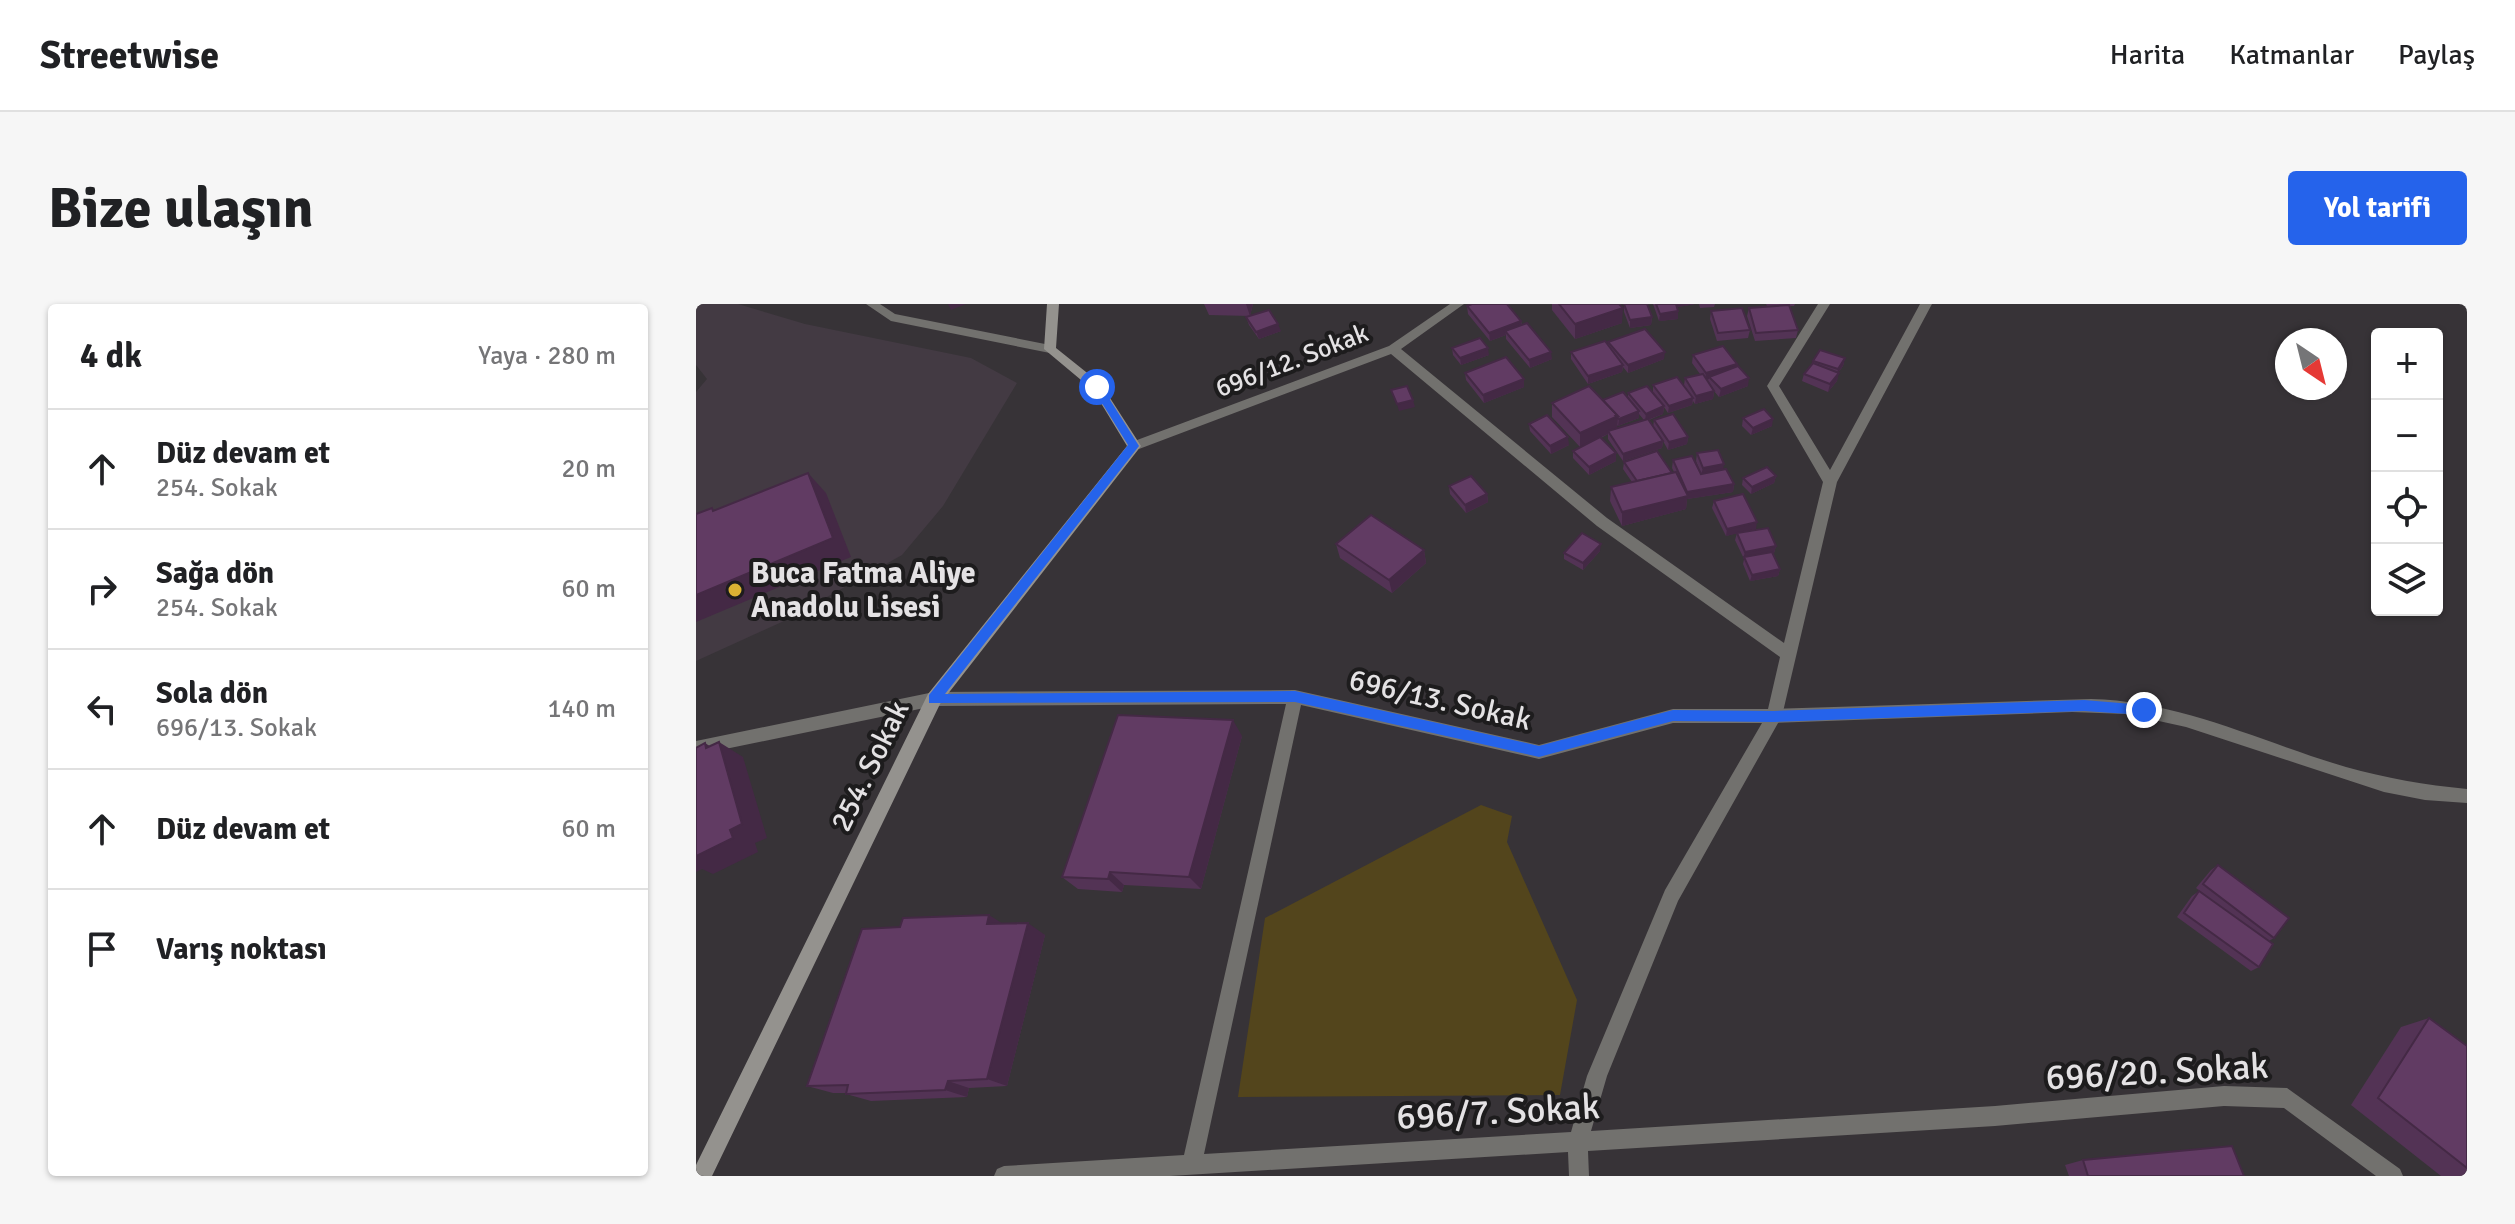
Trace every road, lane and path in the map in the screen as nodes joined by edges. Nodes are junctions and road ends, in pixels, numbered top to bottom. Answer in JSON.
{"nodes":[{"id":1,"x":872,"y":304,"type":"edge"},
{"id":2,"x":1053,"y":304,"type":"edge"},
{"id":3,"x":1458,"y":304,"type":"edge"},
{"id":4,"x":1824,"y":304,"type":"edge"},
{"id":5,"x":1926,"y":304,"type":"edge"},
{"id":6,"x":1050,"y":349,"type":"junction"},
{"id":7,"x":1393,"y":349,"type":"junction"},
{"id":8,"x":1134,"y":446,"type":"junction"},
{"id":9,"x":1830,"y":482,"type":"junction"},
{"id":10,"x":1789,"y":655,"type":"junction"},
{"id":11,"x":1295,"y":697,"type":"junction"},
{"id":12,"x":934,"y":699,"type":"junction"},
{"id":13,"x":1774,"y":716,"type":"junction"},
{"id":14,"x":696,"y":748,"type":"edge"},
{"id":15,"x":2467,"y":796,"type":"edge"},
{"id":16,"x":1995,"y":1116,"type":"joint"},
{"id":17,"x":1578,"y":1141,"type":"junction"},
{"id":18,"x":1192,"y":1165,"type":"junction"},
{"id":19,"x":701,"y":1176,"type":"edge"},
{"id":20,"x":1004,"y":1176,"type":"edge"},
{"id":21,"x":1579,"y":1176,"type":"edge"},
{"id":22,"x":2393,"y":1176,"type":"edge"}],
"edges":[{"from":1,"to":6,"type":"street"},
{"from":2,"to":6,"type":"street"},
{"from":3,"to":7,"type":"street","name":"696/12. Sokak"},
{"from":4,"to":9,"type":"street"},
{"from":5,"to":9,"type":"street"},
{"from":6,"to":8,"type":"street"},
{"from":7,"to":8,"type":"street","name":"696/12. Sokak"},
{"from":7,"to":10,"type":"street"},
{"from":8,"to":12,"type":"street","name":"254. Sokak"},
{"from":9,"to":10,"type":"street"},
{"from":10,"to":13,"type":"street"},
{"from":11,"to":12,"type":"street","name":"696/13. Sokak"},
{"from":11,"to":13,"type":"street","name":"696/13. Sokak"},
{"from":11,"to":18,"type":"street"},
{"from":12,"to":14,"type":"street","name":"696/13. Sokak"},
{"from":12,"to":19,"type":"street","name":"254. Sokak"},
{"from":13,"to":15,"type":"street","name":"696/13. Sokak"},
{"from":13,"to":17,"type":"street"},
{"from":16,"to":17,"type":"street","name":"696/7. Sokak"},
{"from":16,"to":22,"type":"street","name":"696/20. Sokak"},
{"from":17,"to":18,"type":"street","name":"696/7. Sokak"},
{"from":17,"to":21,"type":"street"},
{"from":18,"to":20,"type":"street","name":"696/7. Sokak"}]}
